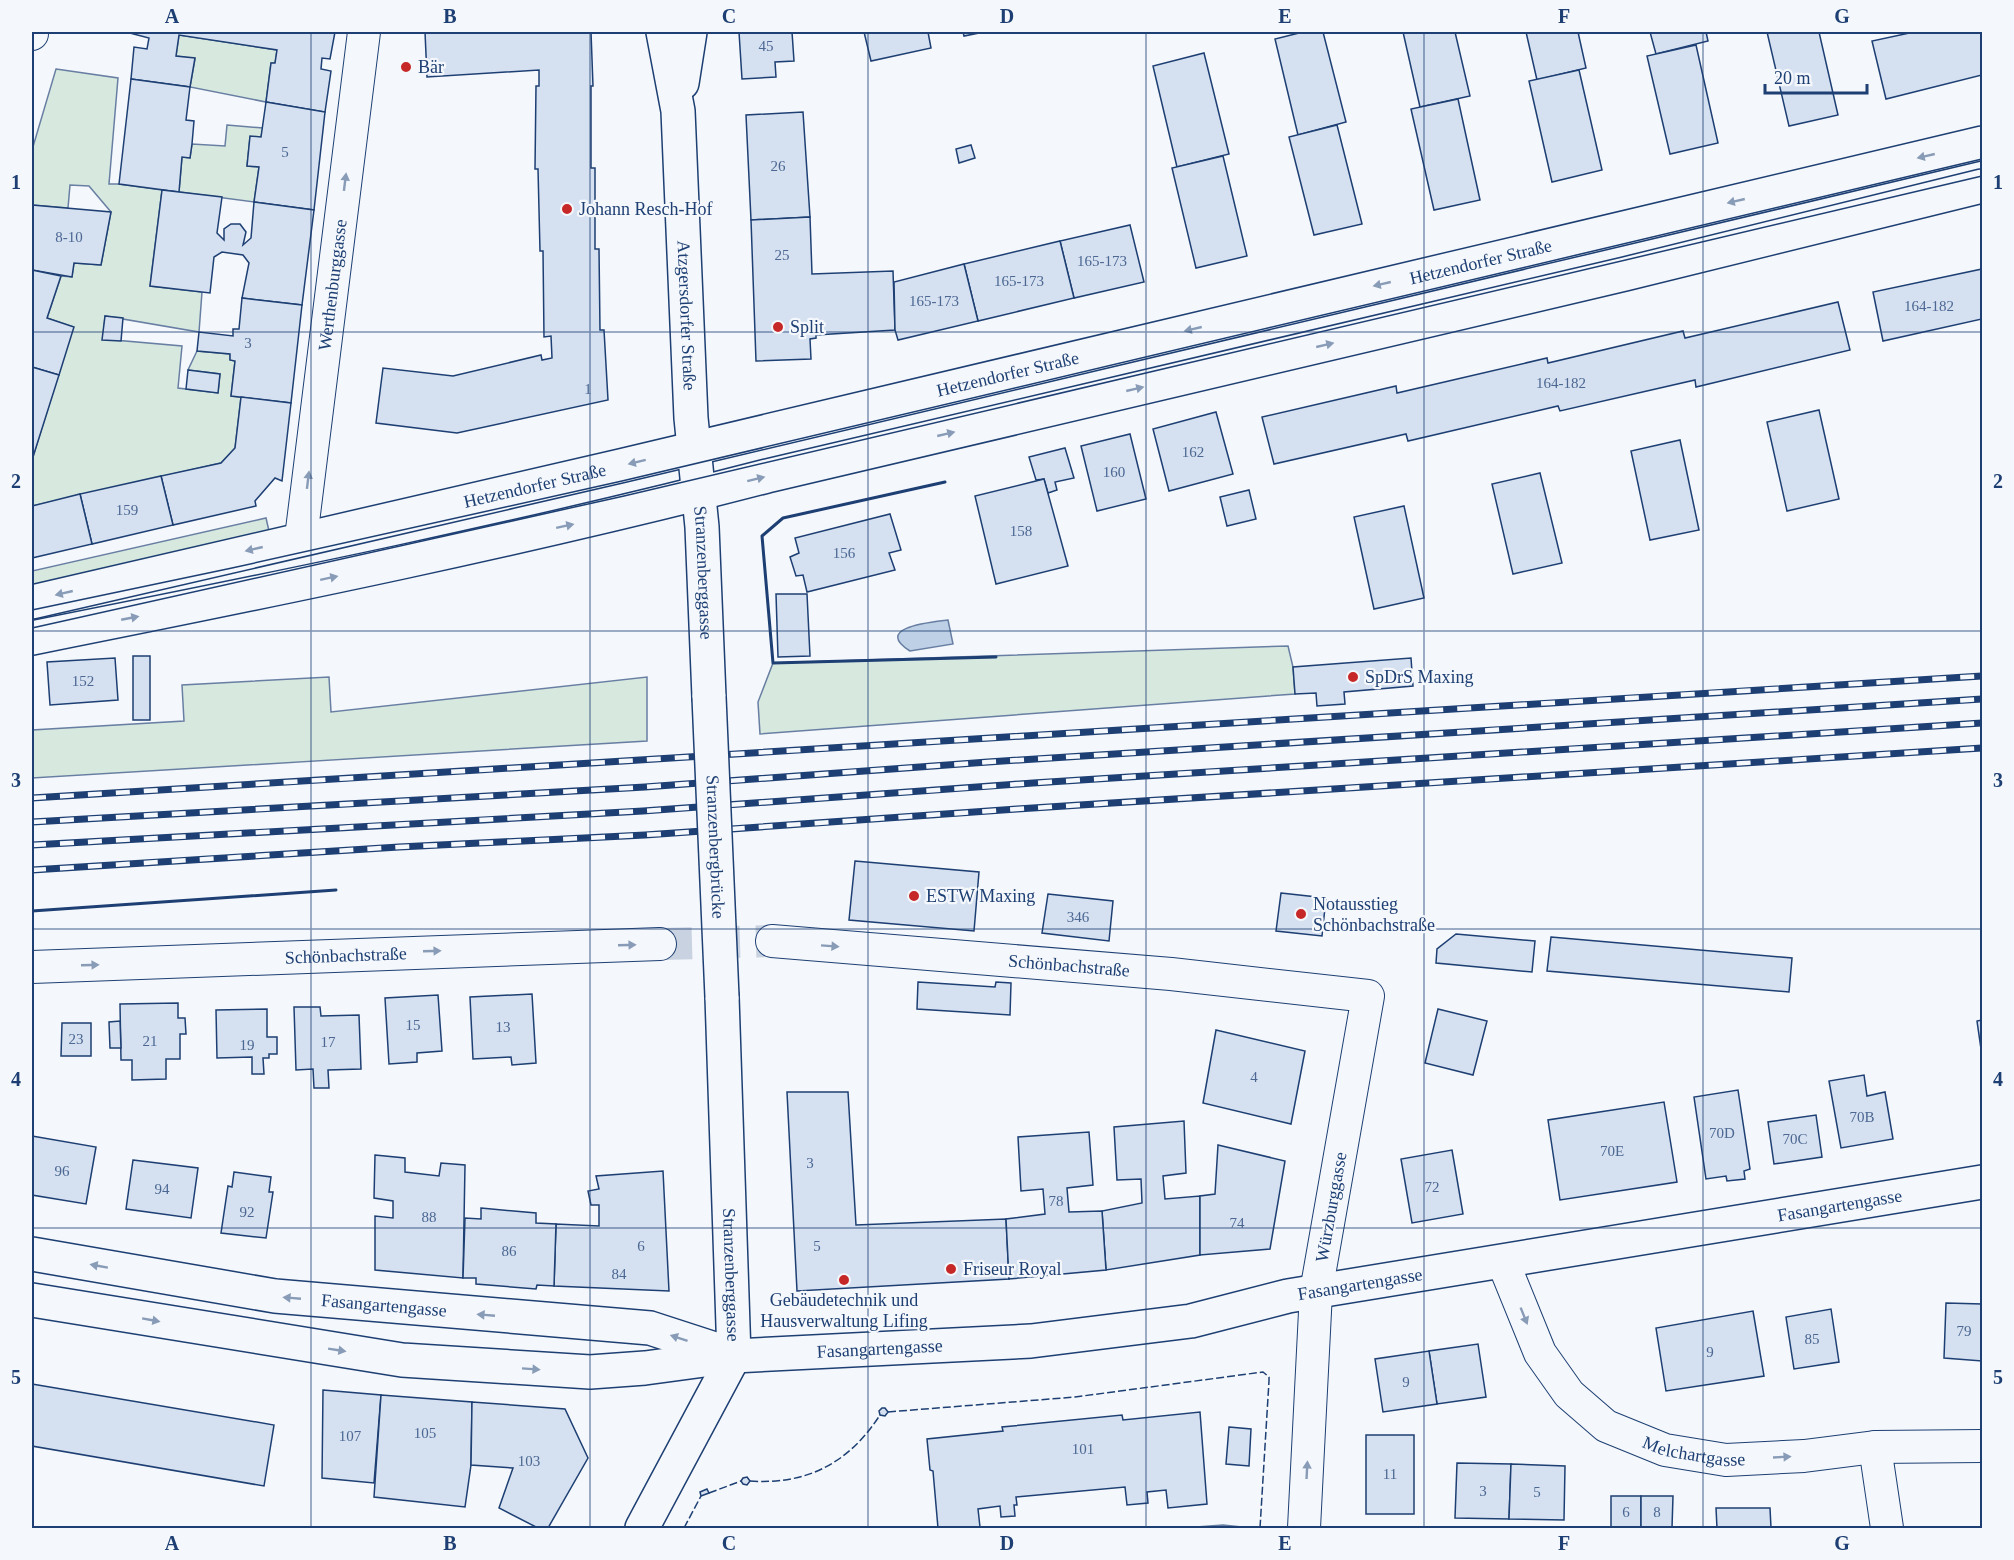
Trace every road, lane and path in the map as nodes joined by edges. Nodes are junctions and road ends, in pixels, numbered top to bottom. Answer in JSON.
{"nodes":[{"id":1,"x":364,"y":32,"type":"edge"},
{"id":2,"x":663,"y":32,"type":"edge"},
{"id":3,"x":690,"y":32,"type":"edge"},
{"id":4,"x":678,"y":111,"type":"junction"},
{"id":5,"x":1983,"y":143,"type":"edge"},
{"id":6,"x":1983,"y":186,"type":"edge"},
{"id":7,"x":694,"y":448,"type":"junction"},
{"id":8,"x":699,"y":494,"type":"junction"},
{"id":9,"x":301,"y":538,"type":"junction"},
{"id":10,"x":32,"y":602,"type":"edge"},
{"id":11,"x":32,"y":638,"type":"edge"},
{"id":12,"x":709,"y":697,"type":"joint"},
{"id":13,"x":772,"y":941,"type":"tunnel mouth"},
{"id":14,"x":660,"y":944,"type":"tunnel mouth"},
{"id":15,"x":32,"y":967,"type":"edge"},
{"id":16,"x":1368,"y":996,"type":"joint"},
{"id":17,"x":722,"y":997,"type":"joint"},
{"id":18,"x":1983,"y":1182,"type":"edge"},
{"id":19,"x":32,"y":1254,"type":"edge"},
{"id":20,"x":1503,"y":1262,"type":"junction"},
{"id":21,"x":1316,"y":1292,"type":"junction"},
{"id":22,"x":32,"y":1300,"type":"edge"},
{"id":23,"x":735,"y":1356,"type":"junction"},
{"id":24,"x":1983,"y":1446,"type":"edge"},
{"id":25,"x":1875,"y":1447,"type":"junction"},
{"id":26,"x":642,"y":1528,"type":"edge"},
{"id":27,"x":1304,"y":1528,"type":"edge"},
{"id":28,"x":1887,"y":1528,"type":"edge"}],
"edges":[{"from":9,"to":1,"type":"street","name":"Werthenburggasse","one_way":true},
{"from":2,"to":4,"type":"main road","name":"Atzgersdorfer Straße"},
{"from":3,"to":4,"type":"main road","name":"Atzgersdorfer Straße"},
{"from":4,"to":7,"type":"main road","name":"Atzgersdorfer Straße"},
{"from":5,"to":7,"type":"main road","name":"Hetzendorfer Straße","one_way":true},
{"from":8,"to":6,"type":"main road","one_way":true},
{"from":7,"to":8,"type":"main road","name":"Stranzenberggasse"},
{"from":7,"to":9,"type":"main road","name":"Hetzendorfer Straße","one_way":true},
{"from":11,"to":8,"type":"main road","one_way":true},
{"from":8,"to":12,"type":"main road","name":"Stranzenberggasse"},
{"from":9,"to":10,"type":"main road","name":"Hetzendorfer Straße","one_way":true},
{"from":12,"to":17,"type":"main road","name":"Stranzenbergbrücke","bridge":true},
{"from":13,"to":16,"type":"street","name":"Schönbachstraße","one_way":true},
{"from":15,"to":14,"type":"street","name":"Schönbachstraße","one_way":true},
{"from":16,"to":21,"type":"street","name":"Würzburggasse"},
{"from":17,"to":23,"type":"main road","name":"Stranzenberggasse"},
{"from":18,"to":20,"type":"main road","name":"Fasangartengasse"},
{"from":23,"to":19,"type":"main road","name":"Fasangartengasse","one_way":true},
{"from":20,"to":21,"type":"main road","name":"Fasangartengasse"},
{"from":20,"to":25,"type":"street","name":"Melchartgasse","one_way":true},
{"from":21,"to":23,"type":"main road","name":"Fasangartengasse"},
{"from":27,"to":21,"type":"street","name":"Würzburggasse","one_way":true},
{"from":22,"to":23,"type":"main road","name":"Fasangartengasse","one_way":true},
{"from":23,"to":26,"type":"main road","name":"Stranzenberggasse"},
{"from":24,"to":25,"type":"street","name":"Melchartgasse"},
{"from":25,"to":28,"type":"street"}]}
